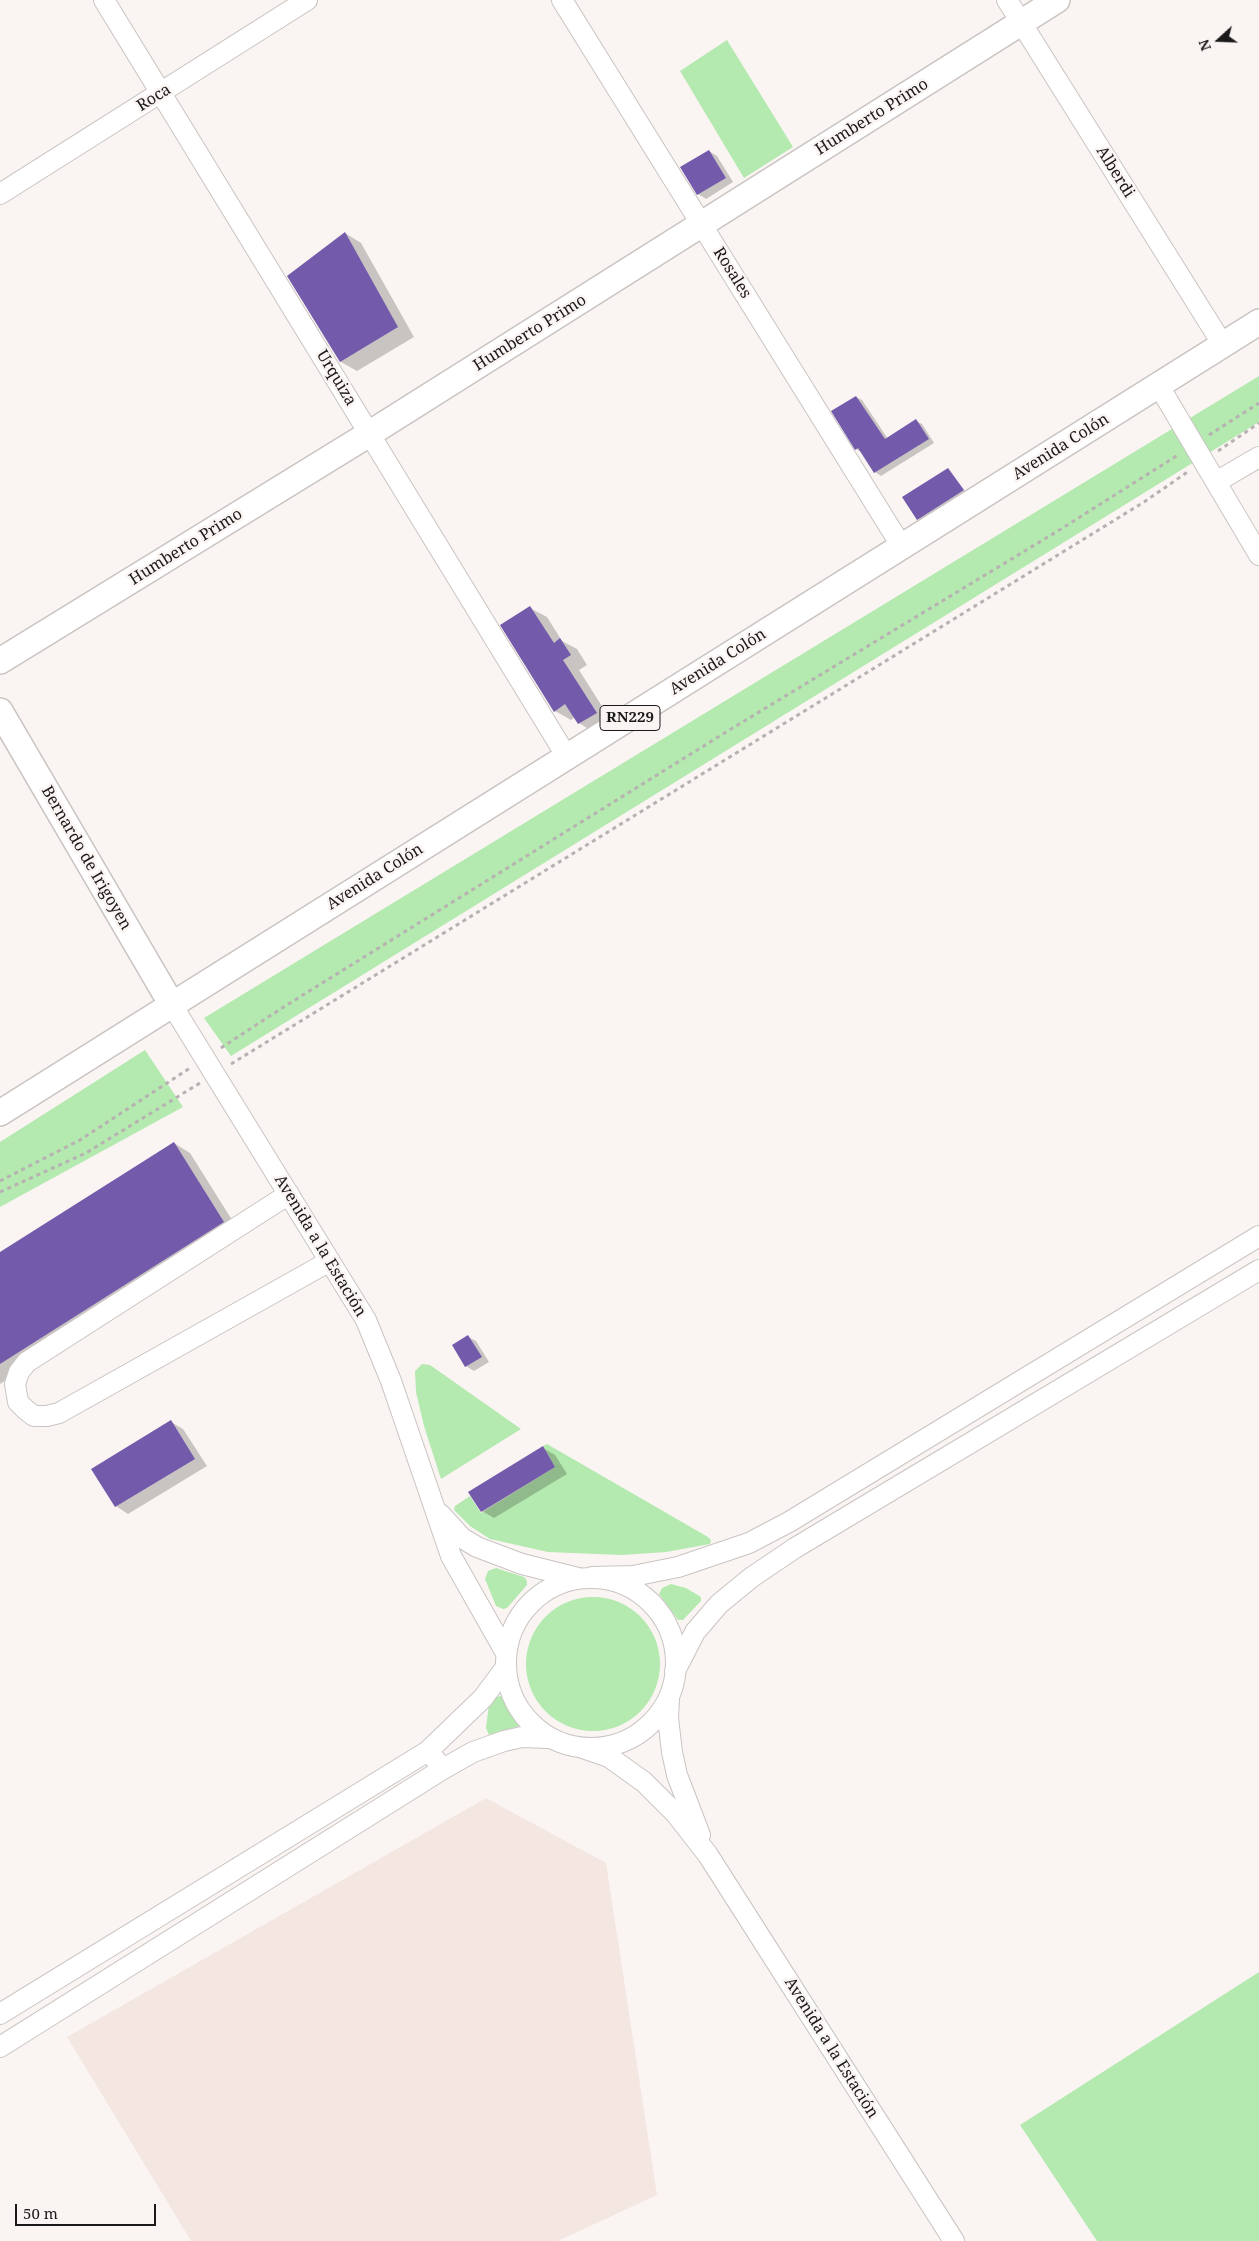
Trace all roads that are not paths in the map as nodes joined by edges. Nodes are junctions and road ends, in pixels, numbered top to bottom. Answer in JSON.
{"nodes":[{"id":1,"x":104,"y":0,"type":"edge"},
{"id":2,"x":307,"y":0,"type":"edge"},
{"id":3,"x":562,"y":0,"type":"edge"},
{"id":4,"x":1007,"y":0,"type":"edge"},
{"id":5,"x":1057,"y":0,"type":"edge"},
{"id":6,"x":1021,"y":23,"type":"junction"},
{"id":7,"x":162,"y":92,"type":"junction"},
{"id":8,"x":0,"y":194,"type":"edge"},
{"id":9,"x":702,"y":224,"type":"junction"},
{"id":10,"x":1259,"y":322,"type":"edge"},
{"id":11,"x":1223,"y":345,"type":"junction"},
{"id":12,"x":1158,"y":386,"type":"junction"},
{"id":13,"x":370,"y":434,"type":"junction"},
{"id":14,"x":1259,"y":457,"type":"edge"},
{"id":15,"x":1216,"y":482,"type":"junction"},
{"id":16,"x":902,"y":546,"type":"junction"},
{"id":17,"x":1259,"y":555,"type":"edge"},
{"id":18,"x":0,"y":661,"type":"edge"},
{"id":19,"x":0,"y":711,"type":"edge"},
{"id":20,"x":567,"y":757,"type":"junction"},
{"id":21,"x":172,"y":1005,"type":"junction"},
{"id":22,"x":0,"y":1113,"type":"edge"},
{"id":23,"x":289,"y":1194,"type":"junction"},
{"id":24,"x":1259,"y":1236,"type":"edge"},
{"id":25,"x":330,"y":1261,"type":"junction"},
{"id":26,"x":1259,"y":1270,"type":"edge"},
{"id":27,"x":432,"y":1505,"type":"junction"},
{"id":28,"x":586,"y":1578,"type":"junction"},
{"id":29,"x":506,"y":1660,"type":"junction"},
{"id":30,"x":675,"y":1671,"type":"junction"},
{"id":31,"x":670,"y":1694,"type":"junction"},
{"id":32,"x":550,"y":1738,"type":"junction"},
{"id":33,"x":583,"y":1748,"type":"junction"},
{"id":34,"x":428,"y":1751,"type":"junction"},
{"id":35,"x":443,"y":1769,"type":"junction"},
{"id":36,"x":708,"y":1855,"type":"junction"},
{"id":37,"x":0,"y":2014,"type":"edge"},
{"id":38,"x":0,"y":2047,"type":"edge"},
{"id":39,"x":954,"y":2241,"type":"edge"}],
"edges":[{"from":1,"to":7,"type":"street","name":"Urquiza"},
{"from":2,"to":7,"type":"street","name":"Roca"},
{"from":3,"to":9,"type":"street","name":"Rosales"},
{"from":4,"to":6,"type":"street","name":"Alberdi"},
{"from":5,"to":6,"type":"main road","name":"Humberto Primo"},
{"from":6,"to":9,"type":"main road","name":"Humberto Primo"},
{"from":6,"to":11,"type":"street","name":"Alberdi"},
{"from":7,"to":8,"type":"street","name":"Roca"},
{"from":7,"to":13,"type":"street","name":"Urquiza"},
{"from":9,"to":13,"type":"main road","name":"Humberto Primo"},
{"from":9,"to":16,"type":"street","name":"Rosales"},
{"from":10,"to":11,"type":"main road","name":"Avenida Colón","number":"RN229"},
{"from":11,"to":12,"type":"main road","name":"Avenida Colón","number":"RN229"},
{"from":12,"to":15,"type":"street"},
{"from":12,"to":16,"type":"main road","name":"Avenida Colón","number":"RN229"},
{"from":13,"to":18,"type":"main road","name":"Humberto Primo"},
{"from":13,"to":20,"type":"street","name":"Urquiza"},
{"from":14,"to":15,"type":"street"},
{"from":15,"to":17,"type":"street"},
{"from":16,"to":20,"type":"main road","name":"Avenida Colón","number":"RN229"},
{"from":19,"to":21,"type":"main road","name":"Bernardo de Irigoyen"},
{"from":20,"to":21,"type":"main road","name":"Avenida Colón","number":"RN229"},
{"from":21,"to":22,"type":"main road","name":"Avenida Colón","number":"RN229"},
{"from":21,"to":23,"type":"street","name":"Avenida a la Estación"},
{"from":23,"to":25,"type":"street","name":"Avenida a la Estación"},
{"from":23,"to":25,"type":"street"},
{"from":24,"to":28,"type":"street"},
{"from":25,"to":27,"type":"street","name":"Avenida a la Estación"},
{"from":26,"to":30,"type":"street"},
{"from":27,"to":28,"type":"street"},
{"from":27,"to":29,"type":"street","name":"Avenida a la Estación"},
{"from":28,"to":29,"type":"street"},
{"from":28,"to":30,"type":"street"},
{"from":29,"to":32,"type":"street"},
{"from":29,"to":34,"type":"street"},
{"from":30,"to":31,"type":"street"},
{"from":31,"to":33,"type":"street"},
{"from":31,"to":36,"type":"street"},
{"from":32,"to":33,"type":"street"},
{"from":32,"to":35,"type":"street"},
{"from":33,"to":36,"type":"street"},
{"from":34,"to":35,"type":"street"},
{"from":34,"to":37,"type":"street"},
{"from":35,"to":38,"type":"street"},
{"from":36,"to":39,"type":"street","name":"Avenida a la Estación"}]}
